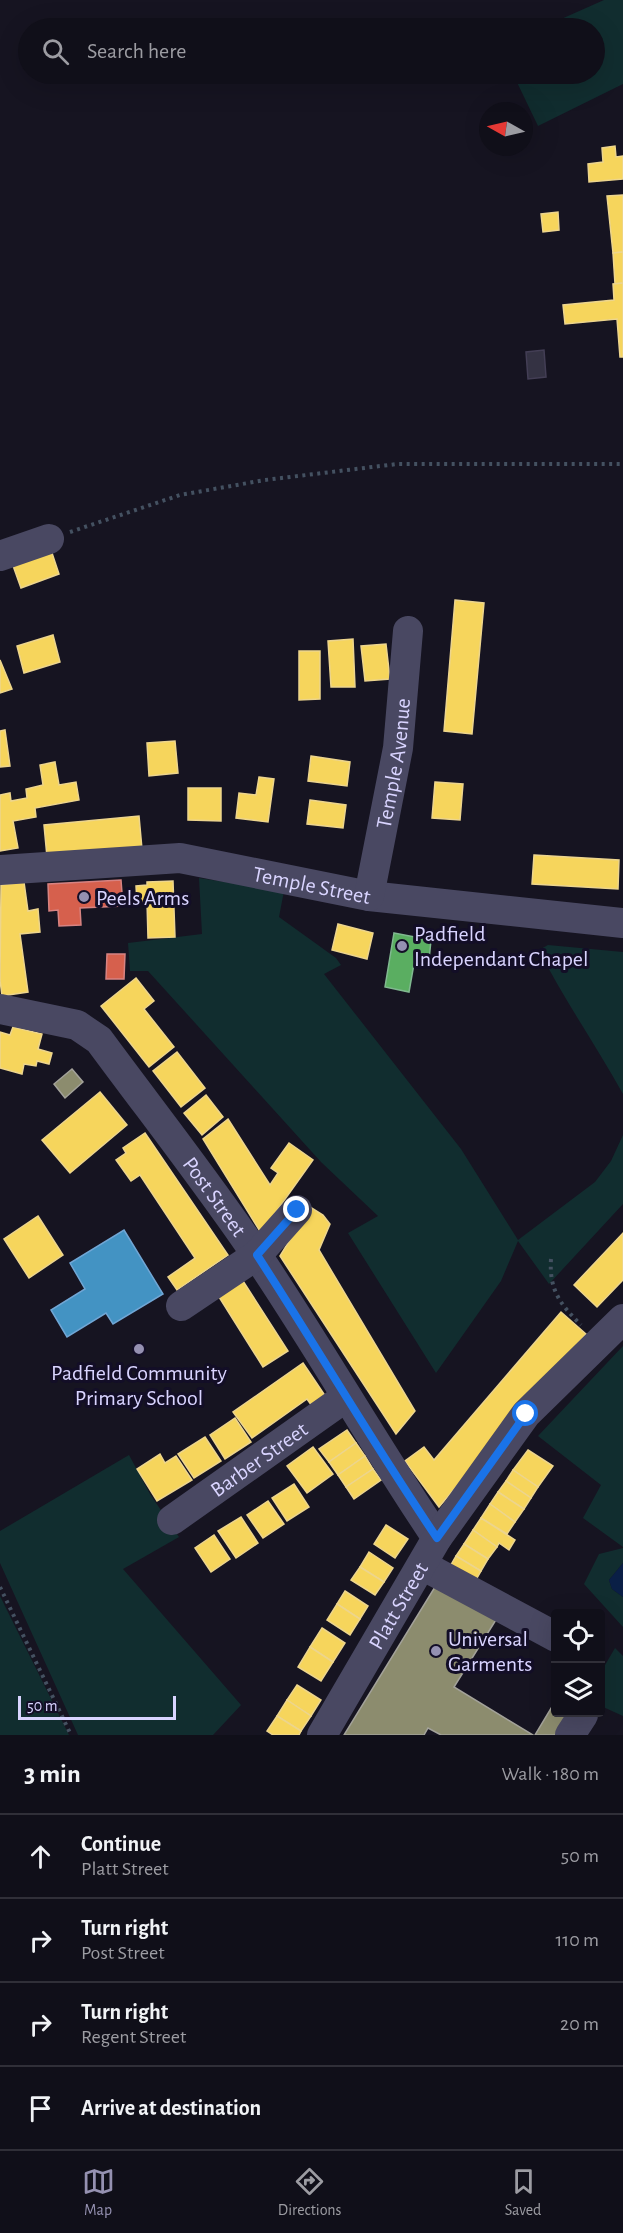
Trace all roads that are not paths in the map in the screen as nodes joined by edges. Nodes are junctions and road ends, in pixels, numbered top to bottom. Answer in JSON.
{"nodes":[{"id":1,"x":49,"y":539,"type":"road end"},
{"id":2,"x":0,"y":556,"type":"edge"},
{"id":3,"x":408,"y":631,"type":"dead end"},
{"id":4,"x":0,"y":870,"type":"edge"},
{"id":5,"x":369,"y":896,"type":"junction"},
{"id":6,"x":623,"y":923,"type":"edge"},
{"id":7,"x":0,"y":1009,"type":"edge"},
{"id":8,"x":297,"y":1210,"type":"dead end"},
{"id":9,"x":257,"y":1255,"type":"junction"},
{"id":10,"x":181,"y":1306,"type":"dead end"},
{"id":11,"x":623,"y":1318,"type":"edge"},
{"id":12,"x":346,"y":1396,"type":"junction"},
{"id":13,"x":172,"y":1520,"type":"dead end"},
{"id":14,"x":437,"y":1538,"type":"junction"},
{"id":15,"x":422,"y":1565,"type":"junction"},
{"id":16,"x":551,"y":1635,"type":"edge"},
{"id":17,"x":322,"y":1735,"type":"edge"}],
"edges":[{"from":1,"to":2,"type":"street"},
{"from":3,"to":5,"type":"street","name":"Temple Avenue"},
{"from":4,"to":5,"type":"street","name":"Temple Street"},
{"from":5,"to":6,"type":"street","name":"Temple Street"},
{"from":7,"to":9,"type":"street","name":"Post Street"},
{"from":8,"to":9,"type":"street"},
{"from":9,"to":10,"type":"street"},
{"from":9,"to":12,"type":"street","name":"Post Street"},
{"from":11,"to":14,"type":"street","name":"Platt Street"},
{"from":12,"to":13,"type":"street","name":"Barber Street"},
{"from":12,"to":14,"type":"street","name":"Post Street"},
{"from":14,"to":15,"type":"street","name":"Platt Street"},
{"from":15,"to":16,"type":"street"},
{"from":15,"to":17,"type":"street","name":"Platt Street"}]}
